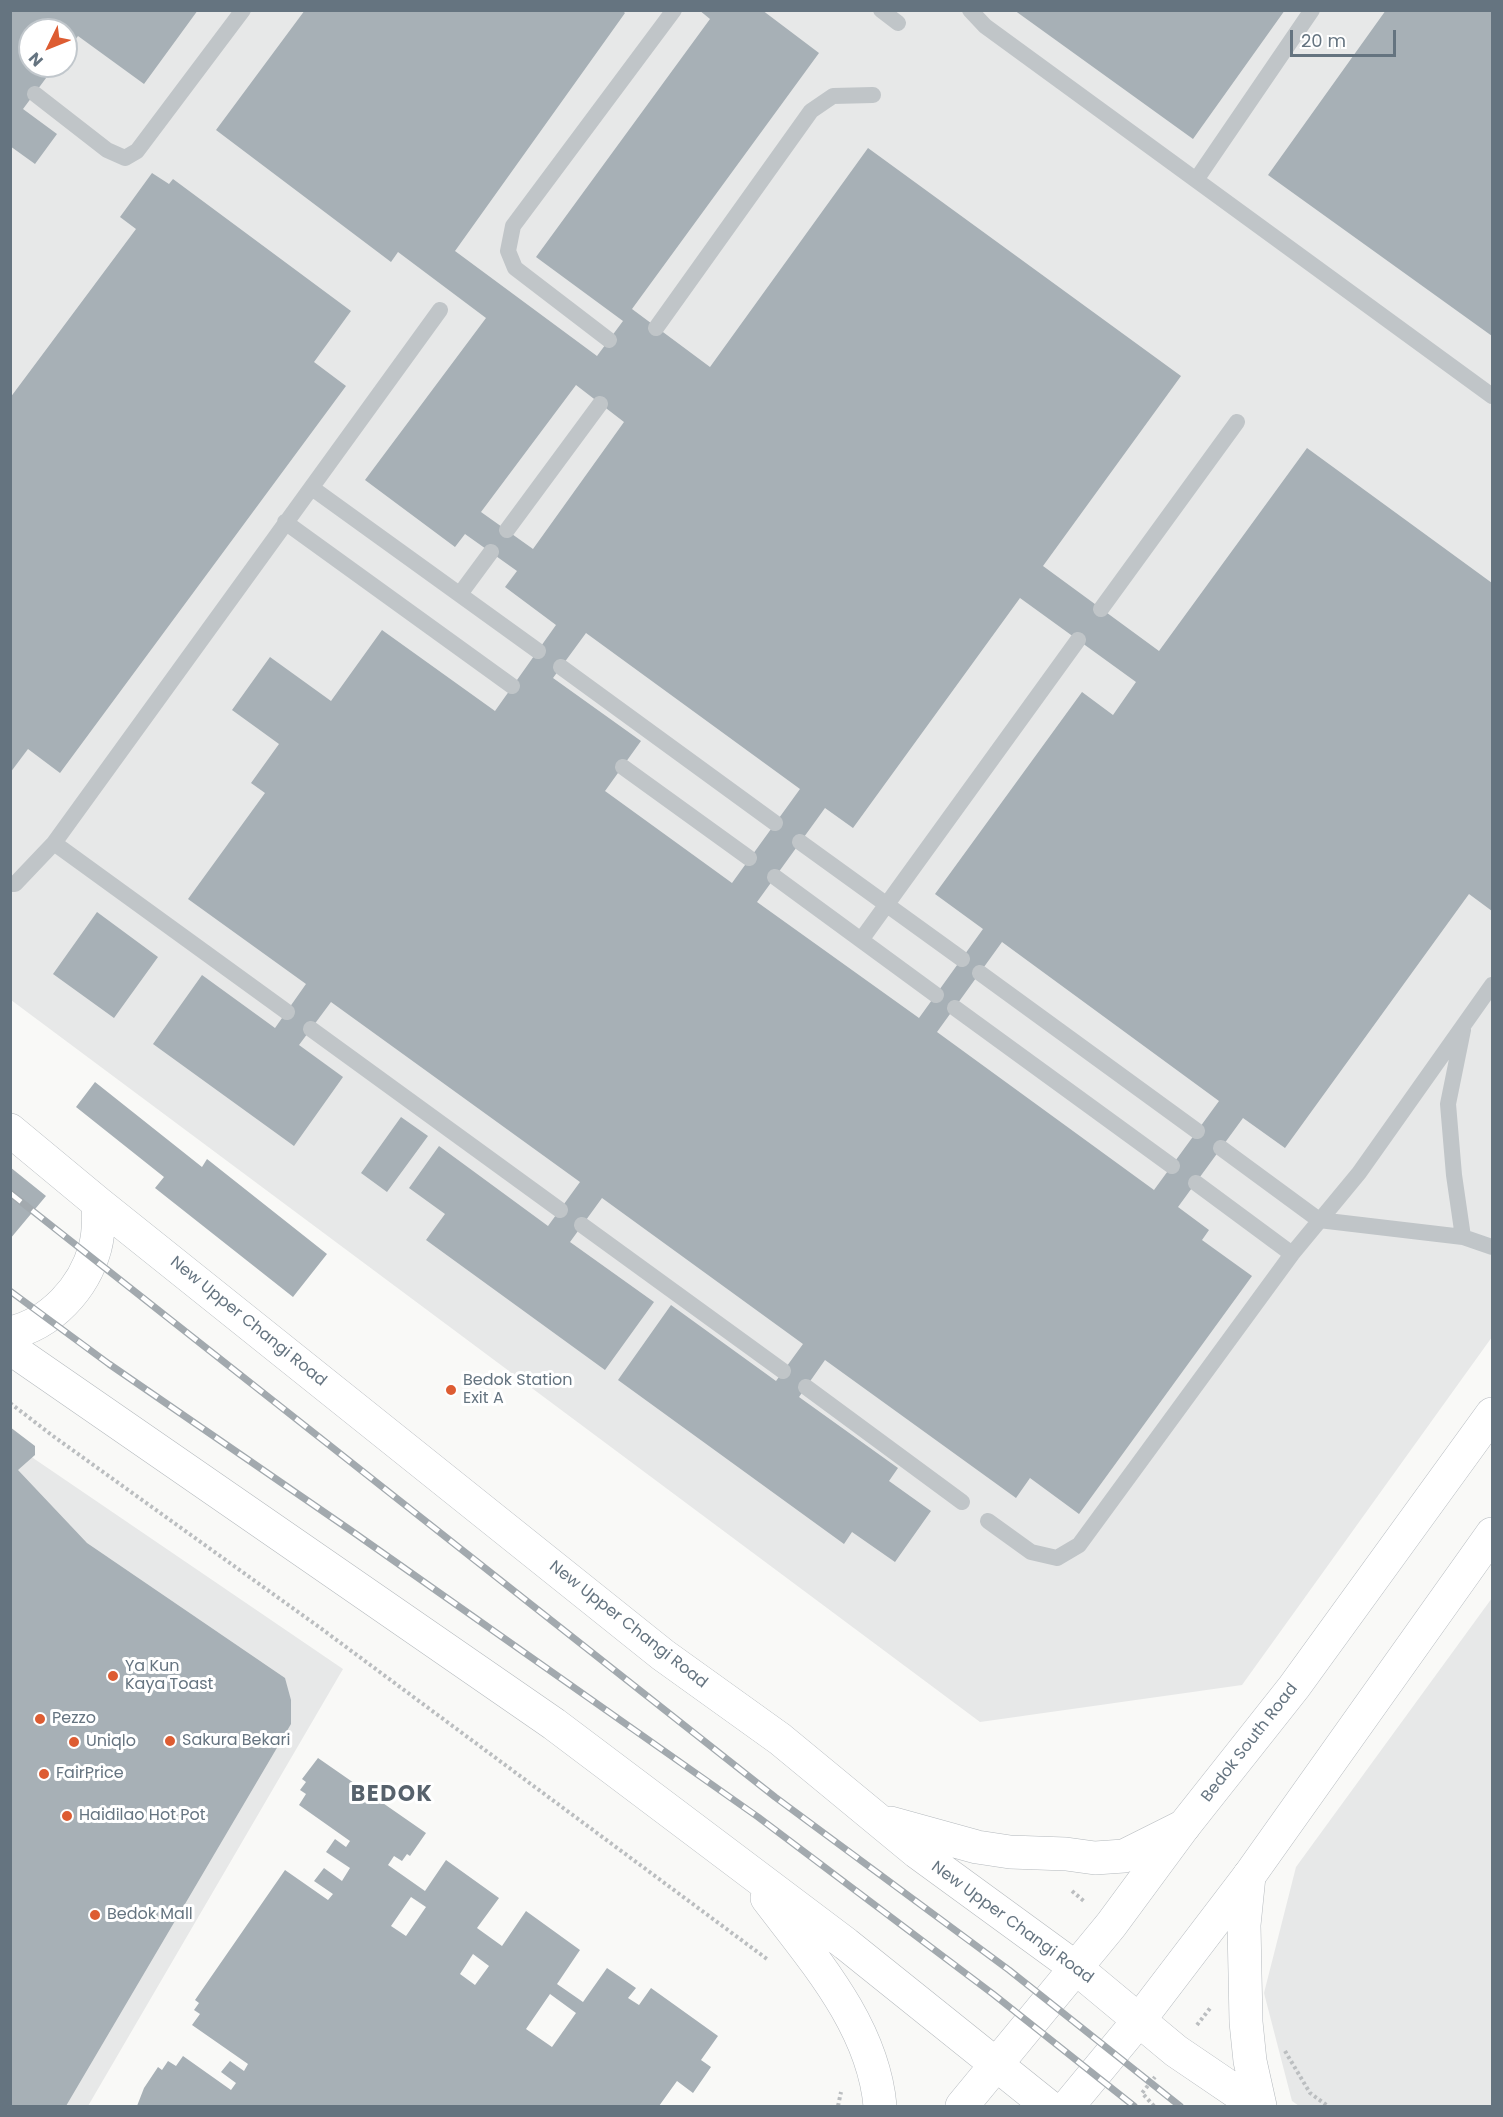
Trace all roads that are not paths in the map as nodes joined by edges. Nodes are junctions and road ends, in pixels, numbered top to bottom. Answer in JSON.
{"nodes":[{"id":1,"x":243,"y":10,"type":"edge"},
{"id":2,"x":674,"y":10,"type":"edge"},
{"id":3,"x":881,"y":10,"type":"edge"},
{"id":4,"x":970,"y":10,"type":"edge"},
{"id":5,"x":1312,"y":10,"type":"edge"},
{"id":6,"x":898,"y":23,"type":"dead end"},
{"id":7,"x":35,"y":94,"type":"dead end"},
{"id":8,"x":873,"y":95,"type":"dead end"},
{"id":9,"x":1196,"y":180,"type":"junction"},
{"id":10,"x":440,"y":310,"type":"dead end"},
{"id":11,"x":656,"y":327,"type":"dead end"},
{"id":12,"x":609,"y":340,"type":"dead end"},
{"id":13,"x":1492,"y":396,"type":"edge"},
{"id":14,"x":600,"y":404,"type":"dead end"},
{"id":15,"x":1237,"y":422,"type":"dead end"},
{"id":16,"x":312,"y":488,"type":"junction"},
{"id":17,"x":285,"y":522,"type":"junction"},
{"id":18,"x":507,"y":530,"type":"dead end"},
{"id":19,"x":491,"y":552,"type":"dead end"},
{"id":20,"x":460,"y":594,"type":"junction"},
{"id":21,"x":1101,"y":609,"type":"dead end"},
{"id":22,"x":1078,"y":640,"type":"dead end"},
{"id":23,"x":538,"y":651,"type":"dead end"},
{"id":24,"x":561,"y":667,"type":"dead end"},
{"id":25,"x":512,"y":686,"type":"dead end"},
{"id":26,"x":623,"y":767,"type":"dead end"},
{"id":27,"x":775,"y":823,"type":"dead end"},
{"id":28,"x":800,"y":842,"type":"dead end"},
{"id":29,"x":54,"y":843,"type":"junction"},
{"id":30,"x":749,"y":858,"type":"dead end"},
{"id":31,"x":775,"y":877,"type":"dead end"},
{"id":32,"x":10,"y":884,"type":"edge"},
{"id":33,"x":886,"y":905,"type":"junction"},
{"id":34,"x":861,"y":940,"type":"junction"},
{"id":35,"x":962,"y":959,"type":"dead end"},
{"id":36,"x":980,"y":973,"type":"dead end"},
{"id":37,"x":1492,"y":985,"type":"edge"},
{"id":38,"x":936,"y":994,"type":"dead end"},
{"id":39,"x":955,"y":1008,"type":"dead end"},
{"id":40,"x":287,"y":1012,"type":"dead end"},
{"id":41,"x":1464,"y":1023,"type":"junction"},
{"id":42,"x":311,"y":1029,"type":"dead end"},
{"id":43,"x":10,"y":1130,"type":"edge"},
{"id":44,"x":1197,"y":1131,"type":"dead end"},
{"id":45,"x":1221,"y":1148,"type":"dead end"},
{"id":46,"x":1172,"y":1166,"type":"dead end"},
{"id":47,"x":1196,"y":1183,"type":"dead end"},
{"id":48,"x":99,"y":1203,"type":"junction"},
{"id":49,"x":560,"y":1210,"type":"dead end"},
{"id":50,"x":1319,"y":1220,"type":"junction"},
{"id":51,"x":582,"y":1225,"type":"dead end"},
{"id":52,"x":1463,"y":1237,"type":"junction"},
{"id":53,"x":1492,"y":1247,"type":"edge"},
{"id":54,"x":1292,"y":1254,"type":"junction"},
{"id":55,"x":10,"y":1333,"type":"edge"},
{"id":56,"x":10,"y":1348,"type":"edge"},
{"id":57,"x":783,"y":1371,"type":"dead end"},
{"id":58,"x":806,"y":1387,"type":"dead end"},
{"id":59,"x":1492,"y":1414,"type":"edge"},
{"id":60,"x":962,"y":1502,"type":"dead end"},
{"id":61,"x":988,"y":1521,"type":"dead end"},
{"id":62,"x":1492,"y":1534,"type":"edge"},
{"id":63,"x":876,"y":1820,"type":"junction"},
{"id":64,"x":1184,"y":1826,"type":"junction"},
{"id":65,"x":742,"y":1866,"type":"junction"},
{"id":66,"x":1249,"y":1876,"type":"junction"},
{"id":67,"x":1076,"y":1968,"type":"junction"},
{"id":68,"x":1140,"y":2019,"type":"junction"},
{"id":69,"x":996,"y":2065,"type":"junction"},
{"id":70,"x":880,"y":2106,"type":"edge"},
{"id":71,"x":962,"y":2106,"type":"edge"},
{"id":72,"x":1048,"y":2106,"type":"edge"},
{"id":73,"x":1068,"y":2106,"type":"edge"},
{"id":74,"x":1258,"y":2106,"type":"edge"}],
"edges":[{"from":1,"to":7,"type":"lane"},
{"from":2,"to":12,"type":"lane"},
{"from":3,"to":6,"type":"lane"},
{"from":4,"to":9,"type":"lane"},
{"from":5,"to":9,"type":"lane"},
{"from":8,"to":11,"type":"lane"},
{"from":9,"to":13,"type":"lane"},
{"from":10,"to":16,"type":"lane"},
{"from":14,"to":18,"type":"lane"},
{"from":15,"to":21,"type":"lane"},
{"from":16,"to":17,"type":"lane"},
{"from":16,"to":20,"type":"lane"},
{"from":17,"to":25,"type":"lane"},
{"from":17,"to":29,"type":"lane"},
{"from":19,"to":20,"type":"lane"},
{"from":20,"to":23,"type":"lane"},
{"from":22,"to":33,"type":"lane"},
{"from":24,"to":27,"type":"lane"},
{"from":26,"to":30,"type":"lane"},
{"from":28,"to":33,"type":"lane"},
{"from":29,"to":32,"type":"lane"},
{"from":29,"to":40,"type":"lane"},
{"from":31,"to":34,"type":"lane"},
{"from":33,"to":34,"type":"lane"},
{"from":33,"to":35,"type":"lane"},
{"from":34,"to":38,"type":"lane"},
{"from":36,"to":44,"type":"lane"},
{"from":37,"to":41,"type":"lane"},
{"from":39,"to":46,"type":"lane"},
{"from":41,"to":50,"type":"lane"},
{"from":41,"to":52,"type":"lane"},
{"from":42,"to":49,"type":"lane"},
{"from":43,"to":48,"type":"main road","name":"New Upper Changi Road"},
{"from":45,"to":50,"type":"lane"},
{"from":47,"to":54,"type":"lane"},
{"from":48,"to":55,"type":"main road"},
{"from":48,"to":63,"type":"main road","name":"New Upper Changi Road"},
{"from":50,"to":52,"type":"lane"},
{"from":50,"to":54,"type":"lane"},
{"from":51,"to":57,"type":"lane"},
{"from":52,"to":53,"type":"lane"},
{"from":54,"to":61,"type":"lane"},
{"from":56,"to":65,"type":"main road"},
{"from":58,"to":60,"type":"lane"},
{"from":59,"to":64,"type":"main road","name":"Bedok South Road"},
{"from":62,"to":66,"type":"main road"},
{"from":63,"to":64,"type":"main road"},
{"from":63,"to":67,"type":"main road","name":"New Upper Changi Road"},
{"from":64,"to":67,"type":"main road","name":"Bedok South Road"},
{"from":65,"to":69,"type":"main road"},
{"from":65,"to":70,"type":"main road"},
{"from":66,"to":68,"type":"main road"},
{"from":66,"to":74,"type":"main road"},
{"from":67,"to":68,"type":"main road","name":"New Upper Changi Road"},
{"from":67,"to":69,"type":"main road","name":"Bedok South Road"},
{"from":68,"to":73,"type":"main road"},
{"from":68,"to":74,"type":"main road","name":"New Upper Changi Road"},
{"from":69,"to":71,"type":"main road","name":"Bedok South Road"},
{"from":69,"to":72,"type":"main road"}]}
